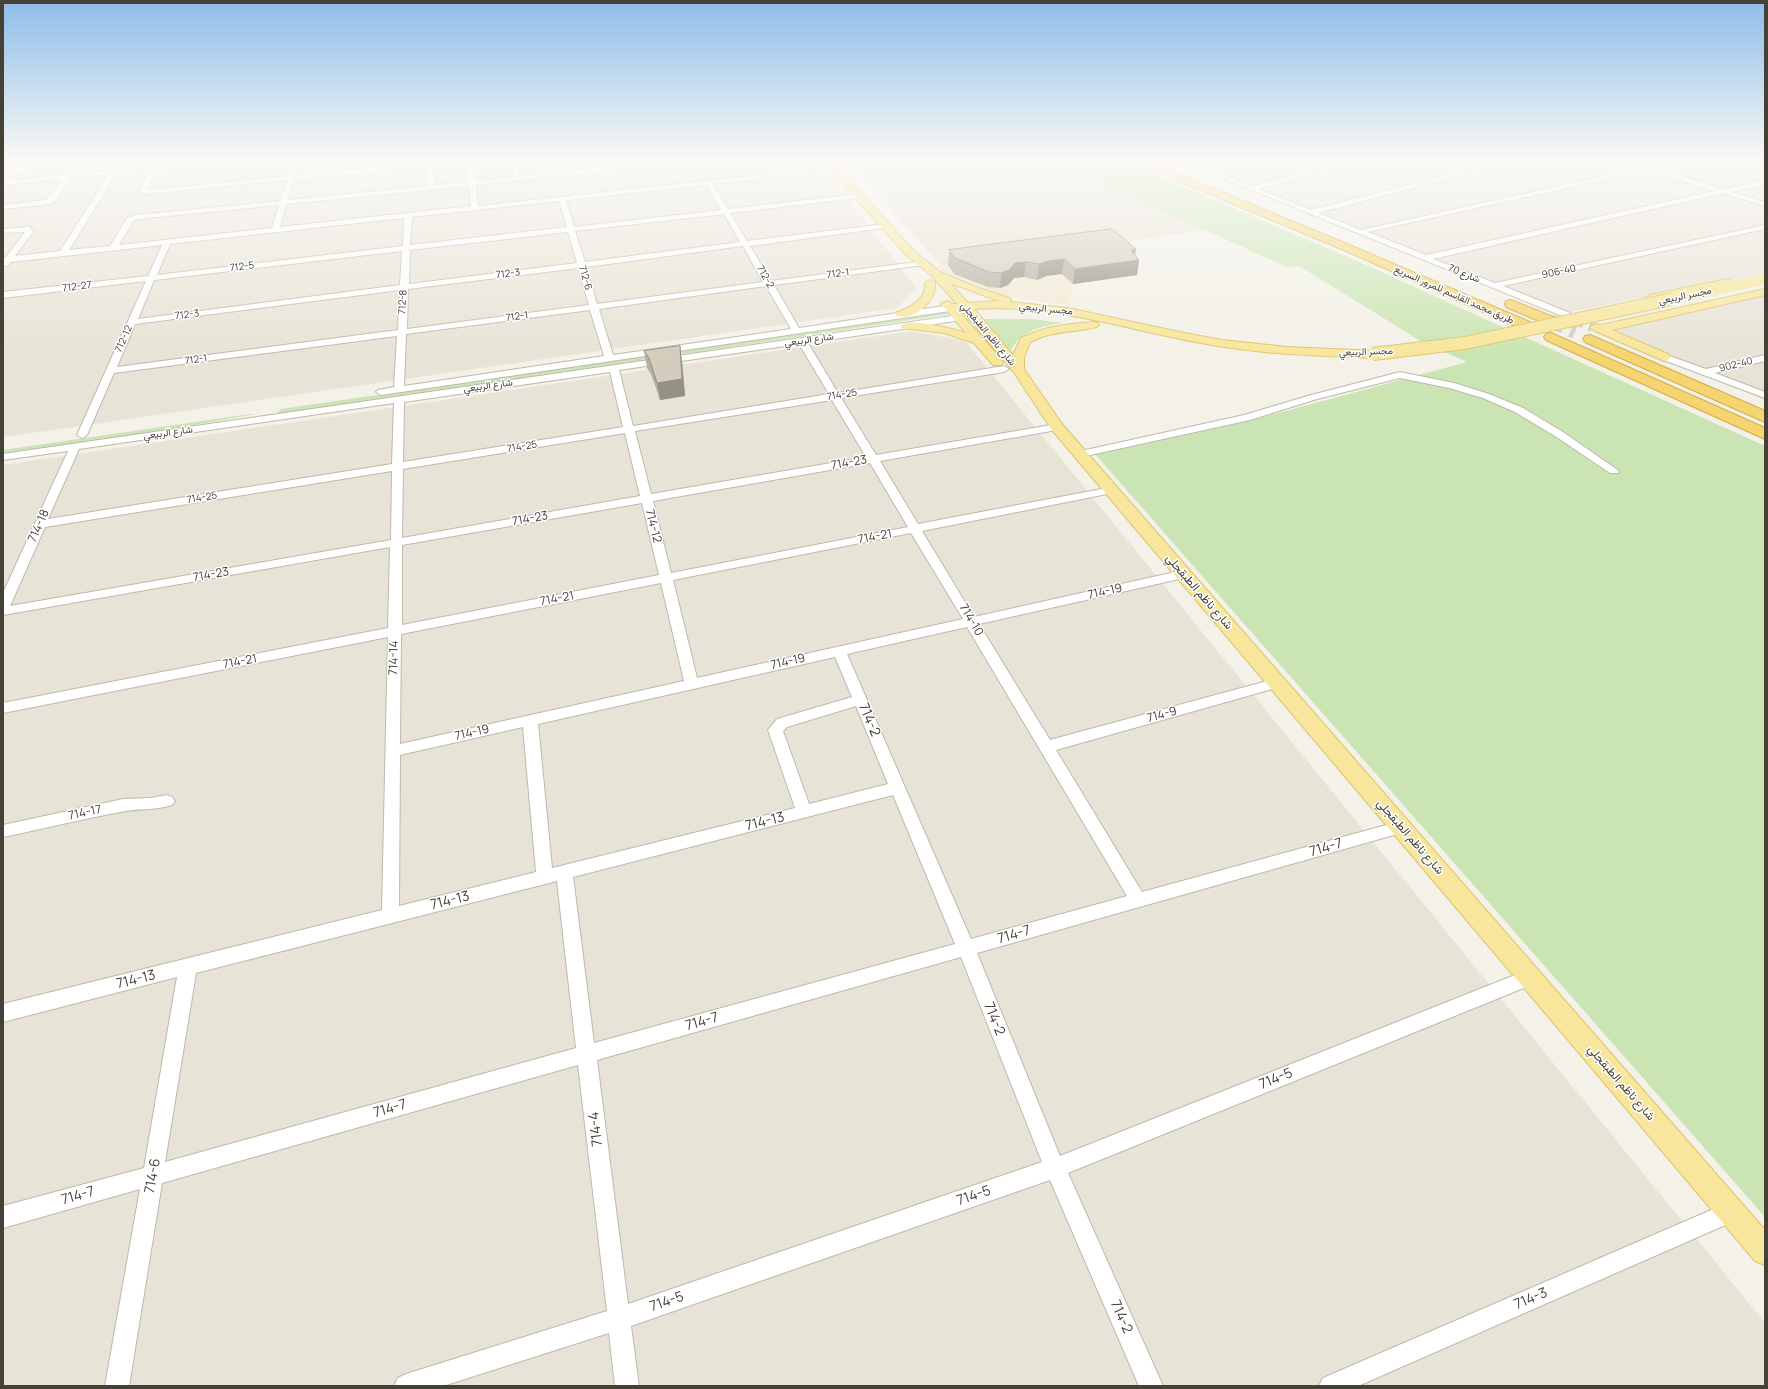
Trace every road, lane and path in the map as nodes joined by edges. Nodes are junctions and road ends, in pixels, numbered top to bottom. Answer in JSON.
{"nodes":[{"id":1,"x":81,"y":226,"type":"edge"},
{"id":2,"x":127,"y":226,"type":"edge"},
{"id":3,"x":276,"y":226,"type":"edge"},
{"id":4,"x":315,"y":226,"type":"edge"},
{"id":5,"x":407,"y":226,"type":"edge"},
{"id":6,"x":570,"y":226,"type":"edge"},
{"id":7,"x":598,"y":226,"type":"edge"},
{"id":8,"x":735,"y":226,"type":"edge"},
{"id":9,"x":885,"y":226,"type":"joint"},
{"id":10,"x":1294,"y":226,"type":"edge"},
{"id":11,"x":1326,"y":226,"type":"edge"},
{"id":12,"x":1345,"y":226,"type":"edge"},
{"id":13,"x":1388,"y":226,"type":"edge"},
{"id":14,"x":1571,"y":226,"type":"edge"},
{"id":15,"x":1765,"y":227,"type":"edge"},
{"id":16,"x":571,"y":229,"type":"junction"},
{"id":17,"x":275,"y":230,"type":"junction"},
{"id":18,"x":3,"y":231,"type":"edge"},
{"id":19,"x":1360,"y":232,"type":"junction"},
{"id":20,"x":167,"y":242,"type":"junction"},
{"id":21,"x":745,"y":244,"type":"junction"},
{"id":22,"x":113,"y":248,"type":"junction"},
{"id":23,"x":406,"y":248,"type":"junction"},
{"id":24,"x":63,"y":254,"type":"junction"},
{"id":25,"x":1425,"y":258,"type":"junction"},
{"id":26,"x":6,"y":260,"type":"edge"},
{"id":27,"x":920,"y":264,"type":"junction"},
{"id":28,"x":581,"y":265,"type":"junction"},
{"id":29,"x":3,"y":268,"type":"edge"},
{"id":30,"x":1765,"y":275,"type":"edge"},
{"id":31,"x":151,"y":278,"type":"junction"},
{"id":32,"x":933,"y":278,"type":"junction"},
{"id":33,"x":1765,"y":279,"type":"edge"},
{"id":34,"x":768,"y":283,"type":"junction"},
{"id":35,"x":1494,"y":286,"type":"junction"},
{"id":36,"x":1765,"y":287,"type":"edge"},
{"id":37,"x":404,"y":288,"type":"junction"},
{"id":38,"x":1765,"y":292,"type":"edge"},
{"id":39,"x":3,"y":295,"type":"edge"},
{"id":40,"x":965,"y":306,"type":"junction"},
{"id":41,"x":594,"y":307,"type":"junction"},
{"id":42,"x":950,"y":308,"type":"junction"},
{"id":43,"x":1066,"y":310,"type":"junction"},
{"id":44,"x":901,"y":314,"type":"junction"},
{"id":45,"x":974,"y":316,"type":"junction"},
{"id":46,"x":959,"y":318,"type":"junction"},
{"id":47,"x":1551,"y":321,"type":"tunnel mouth"},
{"id":48,"x":132,"y":322,"type":"junction"},
{"id":49,"x":1572,"y":322,"type":"junction"},
{"id":50,"x":1093,"y":325,"type":"junction"},
{"id":51,"x":906,"y":326,"type":"junction"},
{"id":52,"x":1527,"y":326,"type":"dead end"},
{"id":53,"x":402,"y":332,"type":"junction"},
{"id":54,"x":799,"y":335,"type":"junction"},
{"id":55,"x":1551,"y":337,"type":"dead end"},
{"id":56,"x":977,"y":340,"type":"junction"},
{"id":57,"x":1376,"y":357,"type":"junction"},
{"id":58,"x":1664,"y":357,"type":"junction"},
{"id":59,"x":1765,"y":358,"type":"edge"},
{"id":60,"x":611,"y":363,"type":"junction"},
{"id":61,"x":1004,"y":369,"type":"junction"},
{"id":62,"x":1018,"y":369,"type":"junction"},
{"id":63,"x":110,"y":371,"type":"junction"},
{"id":64,"x":1707,"y":372,"type":"junction"},
{"id":65,"x":399,"y":394,"type":"junction"},
{"id":66,"x":1765,"y":395,"type":"edge"},
{"id":67,"x":836,"y":396,"type":"junction"},
{"id":68,"x":1765,"y":413,"type":"edge"},
{"id":69,"x":262,"y":414,"type":"junction"},
{"id":70,"x":1765,"y":417,"type":"edge"},
{"id":71,"x":1056,"y":425,"type":"junction"},
{"id":72,"x":629,"y":429,"type":"junction"},
{"id":73,"x":1765,"y":434,"type":"edge"},
{"id":74,"x":82,"y":436,"type":"junction"},
{"id":75,"x":71,"y":442,"type":"junction"},
{"id":76,"x":1080,"y":454,"type":"junction"},
{"id":77,"x":3,"y":457,"type":"edge"},
{"id":78,"x":873,"y":459,"type":"junction"},
{"id":79,"x":398,"y":466,"type":"junction"},
{"id":80,"x":1614,"y":471,"type":"dead end"},
{"id":81,"x":1112,"y":490,"type":"junction"},
{"id":82,"x":646,"y":498,"type":"junction"},
{"id":83,"x":40,"y":524,"type":"junction"},
{"id":84,"x":915,"y":529,"type":"junction"},
{"id":85,"x":396,"y":542,"type":"junction"},
{"id":86,"x":1184,"y":574,"type":"junction"},
{"id":87,"x":666,"y":578,"type":"junction"},
{"id":88,"x":3,"y":607,"type":"edge"},
{"id":89,"x":3,"y":611,"type":"edge"},
{"id":90,"x":972,"y":622,"type":"junction"},
{"id":91,"x":395,"y":631,"type":"junction"},
{"id":92,"x":839,"y":651,"type":"junction"},
{"id":93,"x":1278,"y":683,"type":"junction"},
{"id":94,"x":692,"y":684,"type":"junction"},
{"id":95,"x":860,"y":700,"type":"junction"},
{"id":96,"x":3,"y":708,"type":"edge"},
{"id":97,"x":530,"y":720,"type":"junction"},
{"id":98,"x":1046,"y":747,"type":"junction"},
{"id":99,"x":392,"y":751,"type":"junction"},
{"id":100,"x":898,"y":788,"type":"junction"},
{"id":101,"x":167,"y":800,"type":"dead end"},
{"id":102,"x":804,"y":812,"type":"junction"},
{"id":103,"x":1401,"y":827,"type":"junction"},
{"id":104,"x":3,"y":831,"type":"edge"},
{"id":105,"x":564,"y":872,"type":"junction"},
{"id":106,"x":545,"y":877,"type":"junction"},
{"id":107,"x":1138,"y":900,"type":"junction"},
{"id":108,"x":390,"y":916,"type":"junction"},
{"id":109,"x":966,"y":948,"type":"junction"},
{"id":110,"x":188,"y":966,"type":"junction"},
{"id":111,"x":1530,"y":977,"type":"junction"},
{"id":112,"x":3,"y":1013,"type":"edge"},
{"id":113,"x":587,"y":1054,"type":"junction"},
{"id":114,"x":1054,"y":1168,"type":"junction"},
{"id":115,"x":153,"y":1176,"type":"junction"},
{"id":116,"x":1732,"y":1212,"type":"junction"},
{"id":117,"x":3,"y":1217,"type":"edge"},
{"id":118,"x":1765,"y":1251,"type":"edge"},
{"id":119,"x":618,"y":1319,"type":"junction"},
{"id":120,"x":117,"y":1386,"type":"edge"},
{"id":121,"x":406,"y":1386,"type":"edge"},
{"id":122,"x":627,"y":1386,"type":"edge"},
{"id":123,"x":1152,"y":1386,"type":"edge"},
{"id":124,"x":1331,"y":1386,"type":"edge"}],
"edges":[{"from":1,"to":24,"type":"street"},
{"from":2,"to":22,"type":"street"},
{"from":3,"to":17,"type":"street"},
{"from":4,"to":17,"type":"street"},
{"from":5,"to":23,"type":"street","name":"712-8"},
{"from":6,"to":16,"type":"street","name":"712-6"},
{"from":7,"to":16,"type":"street","name":"712-5"},
{"from":8,"to":21,"type":"street","name":"712-2"},
{"from":9,"to":21,"type":"street","name":"712-3"},
{"from":9,"to":27,"type":"main road","name":"شارع ناظم الطبقجلي"},
{"from":10,"to":52,"type":"highway","name":"طريق محمد القاسم للمرور السريع"},
{"from":11,"to":47,"type":"highway","name":"طريق محمد القاسم للمرور السريع"},
{"from":12,"to":19,"type":"street","name":"شارع 70"},
{"from":13,"to":19,"type":"street"},
{"from":14,"to":25,"type":"street"},
{"from":15,"to":35,"type":"street","name":"906-40"},
{"from":16,"to":23,"type":"street","name":"712-5"},
{"from":16,"to":28,"type":"street","name":"712-6"},
{"from":17,"to":20,"type":"street"},
{"from":18,"to":26,"type":"street"},
{"from":19,"to":25,"type":"street","name":"شارع 70"},
{"from":20,"to":22,"type":"street"},
{"from":20,"to":31,"type":"street","name":"712-12"},
{"from":21,"to":28,"type":"street","name":"712-3"},
{"from":21,"to":34,"type":"street","name":"712-2"},
{"from":22,"to":24,"type":"street"},
{"from":23,"to":31,"type":"street","name":"712-5"},
{"from":23,"to":37,"type":"street","name":"712-8"},
{"from":24,"to":26,"type":"street"},
{"from":25,"to":35,"type":"street","name":"شارع 70"},
{"from":26,"to":29,"type":"street"},
{"from":27,"to":32,"type":"main road","name":"شارع ناظم الطبقجلي"},
{"from":27,"to":34,"type":"street","name":"712-1"},
{"from":28,"to":37,"type":"street","name":"712-3"},
{"from":28,"to":41,"type":"street","name":"712-6"},
{"from":30,"to":49,"type":"main road"},
{"from":31,"to":39,"type":"street","name":"712-27"},
{"from":31,"to":48,"type":"street","name":"712-12"},
{"from":32,"to":40,"type":"main road","name":"شارع ناظم الطبقجلي"},
{"from":32,"to":42,"type":"main road","name":"شارع ناظم الطبقجلي"},
{"from":32,"to":43,"type":"main road"},
{"from":32,"to":44,"type":"main road"},
{"from":33,"to":57,"type":"main road","name":"مجسر الربيعي","bridge":true},
{"from":34,"to":41,"type":"street","name":"712-1"},
{"from":34,"to":54,"type":"street","name":"712-2"},
{"from":35,"to":49,"type":"street","name":"شارع 70"},
{"from":36,"to":57,"type":"main road","name":"مجسر الربيعي"},
{"from":37,"to":48,"type":"street","name":"712-3"},
{"from":37,"to":53,"type":"street","name":"712-8"},
{"from":38,"to":58,"type":"main road"},
{"from":40,"to":42,"type":"main road","name":"شارع الربيعي"},
{"from":40,"to":43,"type":"main road","name":"مجسر الربيعي"},
{"from":40,"to":45,"type":"main road","name":"شارع ناظم الطبقجلي"},
{"from":41,"to":53,"type":"street","name":"712-1"},
{"from":41,"to":60,"type":"street","name":"712-6"},
{"from":42,"to":44,"type":"street","name":"شارع الربيعي"},
{"from":42,"to":46,"type":"main road","name":"شارع ناظم الطبقجلي"},
{"from":43,"to":57,"type":"main road","name":"مجسر الربيعي"},
{"from":44,"to":54,"type":"street","name":"شارع الربيعي"},
{"from":45,"to":46,"type":"main road","name":"شارع الربيعي"},
{"from":45,"to":50,"type":"main road","name":"مجسر الربيعي"},
{"from":45,"to":62,"type":"main road","name":"شارع ناظم الطبقجلي"},
{"from":46,"to":51,"type":"street","name":"شارع الربيعي"},
{"from":46,"to":56,"type":"main road","name":"شارع ناظم الطبقجلي"},
{"from":48,"to":63,"type":"street","name":"712-12"},
{"from":49,"to":70,"type":"highway"},
{"from":50,"to":57,"type":"main road","name":"مجسر الربيعي"},
{"from":50,"to":62,"type":"main road"},
{"from":51,"to":54,"type":"street","name":"شارع الربيعي"},
{"from":51,"to":56,"type":"main road"},
{"from":53,"to":63,"type":"street","name":"712-1"},
{"from":53,"to":65,"type":"street","name":"712-8"},
{"from":54,"to":60,"type":"street","name":"شارع الربيعي"},
{"from":54,"to":67,"type":"street","name":"714-10"},
{"from":55,"to":73,"type":"highway"},
{"from":56,"to":61,"type":"main road","name":"شارع ناظم الطبقجلي"},
{"from":58,"to":64,"type":"street"},
{"from":58,"to":68,"type":"highway"},
{"from":59,"to":64,"type":"street","name":"902-40"},
{"from":60,"to":65,"type":"street","name":"شارع الربيعي"},
{"from":60,"to":72,"type":"street","name":"714-12"},
{"from":61,"to":67,"type":"street","name":"714-25"},
{"from":61,"to":71,"type":"main road","name":"شارع ناظم الطبقجلي"},
{"from":62,"to":71,"type":"main road","name":"شارع ناظم الطبقجلي"},
{"from":63,"to":74,"type":"street","name":"712-12"},
{"from":64,"to":66,"type":"street"},
{"from":65,"to":69,"type":"street","name":"شارع الربيعي"},
{"from":65,"to":79,"type":"street","name":"714-14"},
{"from":67,"to":72,"type":"street","name":"714-25"},
{"from":67,"to":78,"type":"street","name":"714-10"},
{"from":69,"to":74,"type":"street","name":"شارع الربيعي"},
{"from":69,"to":75,"type":"street","name":"شارع الربيعي"},
{"from":71,"to":76,"type":"main road","name":"شارع ناظم الطبقجلي"},
{"from":71,"to":78,"type":"street","name":"714-23"},
{"from":72,"to":79,"type":"street","name":"714-25"},
{"from":72,"to":82,"type":"street","name":"714-12"},
{"from":74,"to":75,"type":"street","name":"شارع الربيعي"},
{"from":75,"to":77,"type":"street","name":"شارع الربيعي"},
{"from":75,"to":83,"type":"street","name":"714-18"},
{"from":76,"to":80,"type":"street"},
{"from":76,"to":81,"type":"main road","name":"شارع ناظم الطبقجلي"},
{"from":78,"to":82,"type":"street","name":"714-23"},
{"from":78,"to":84,"type":"street","name":"714-10"},
{"from":79,"to":83,"type":"street","name":"714-25"},
{"from":79,"to":85,"type":"street","name":"714-14"},
{"from":81,"to":84,"type":"street","name":"714-21"},
{"from":81,"to":86,"type":"main road","name":"شارع ناظم الطبقجلي"},
{"from":82,"to":85,"type":"street","name":"714-23"},
{"from":82,"to":87,"type":"street","name":"714-12"},
{"from":83,"to":88,"type":"street","name":"714-18"},
{"from":84,"to":87,"type":"street","name":"714-21"},
{"from":84,"to":90,"type":"street","name":"714-10"},
{"from":85,"to":89,"type":"street","name":"714-23"},
{"from":85,"to":91,"type":"street","name":"714-14"},
{"from":86,"to":90,"type":"street","name":"714-19"},
{"from":86,"to":93,"type":"main road","name":"شارع ناظم الطبقجلي"},
{"from":87,"to":91,"type":"street","name":"714-21"},
{"from":87,"to":94,"type":"street","name":"714-12"},
{"from":90,"to":92,"type":"street","name":"714-19"},
{"from":90,"to":98,"type":"street","name":"714-10"},
{"from":91,"to":96,"type":"street","name":"714-21"},
{"from":91,"to":99,"type":"street","name":"714-14"},
{"from":92,"to":94,"type":"street","name":"714-19"},
{"from":92,"to":95,"type":"street","name":"714-2"},
{"from":93,"to":98,"type":"street","name":"714-9"},
{"from":93,"to":103,"type":"main road","name":"شارع ناظم الطبقجلي"},
{"from":94,"to":97,"type":"street","name":"714-19"},
{"from":95,"to":100,"type":"street","name":"714-2"},
{"from":95,"to":102,"type":"street"},
{"from":97,"to":99,"type":"street","name":"714-19"},
{"from":97,"to":106,"type":"street"},
{"from":98,"to":107,"type":"street","name":"714-10"},
{"from":99,"to":108,"type":"street","name":"714-14"},
{"from":100,"to":102,"type":"street","name":"714-13"},
{"from":100,"to":109,"type":"street","name":"714-2"},
{"from":101,"to":104,"type":"street","name":"714-17"},
{"from":102,"to":105,"type":"street","name":"714-13"},
{"from":103,"to":107,"type":"street","name":"714-7"},
{"from":103,"to":111,"type":"main road","name":"شارع ناظم الطبقجلي"},
{"from":105,"to":106,"type":"street","name":"714-13"},
{"from":105,"to":113,"type":"street","name":"714-4"},
{"from":106,"to":108,"type":"street","name":"714-13"},
{"from":107,"to":109,"type":"street","name":"714-7"},
{"from":108,"to":110,"type":"street","name":"714-13"},
{"from":109,"to":113,"type":"street","name":"714-7"},
{"from":109,"to":114,"type":"street","name":"714-2"},
{"from":110,"to":112,"type":"street","name":"714-13"},
{"from":110,"to":115,"type":"street","name":"714-6"},
{"from":111,"to":114,"type":"street","name":"714-5"},
{"from":111,"to":116,"type":"main road","name":"شارع ناظم الطبقجلي"},
{"from":113,"to":115,"type":"street","name":"714-7"},
{"from":113,"to":119,"type":"street","name":"714-4"},
{"from":114,"to":119,"type":"street","name":"714-5"},
{"from":114,"to":123,"type":"street","name":"714-2"},
{"from":115,"to":117,"type":"street","name":"714-7"},
{"from":115,"to":120,"type":"street","name":"714-6"},
{"from":116,"to":118,"type":"main road","name":"شارع ناظم الطبقجلي"},
{"from":116,"to":124,"type":"street","name":"714-3"},
{"from":119,"to":121,"type":"street","name":"714-5"},
{"from":119,"to":122,"type":"street","name":"714-4"}]}
